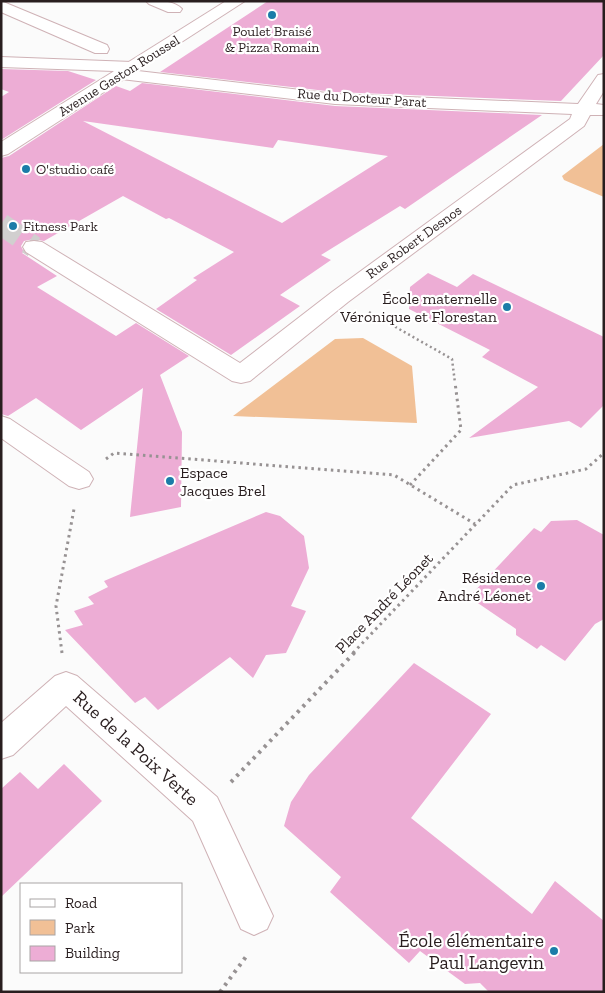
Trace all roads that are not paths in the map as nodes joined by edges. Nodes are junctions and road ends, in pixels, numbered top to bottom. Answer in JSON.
{"nodes":[{"id":1,"x":154,"y":1,"type":"edge"},
{"id":2,"x":237,"y":1,"type":"edge"},
{"id":3,"x":1,"y":6,"type":"edge"},
{"id":4,"x":174,"y":9,"type":"dead end"},
{"id":5,"x":101,"y":49,"type":"dead end"},
{"id":6,"x":1,"y":62,"type":"edge"},
{"id":7,"x":126,"y":70,"type":"junction"},
{"id":8,"x":604,"y":79,"type":"edge"},
{"id":9,"x":594,"y":109,"type":"edge"},
{"id":10,"x":1,"y":150,"type":"edge"},
{"id":11,"x":34,"y":247,"type":"tunnel mouth"},
{"id":12,"x":1,"y":425,"type":"edge"},
{"id":13,"x":79,"y":479,"type":"road end"},
{"id":14,"x":1,"y":744,"type":"edge"},
{"id":15,"x":254,"y":916,"type":"dead end"}],
"edges":[{"from":1,"to":4,"type":"street"},
{"from":2,"to":7,"type":"street","name":"Avenue Gaston Roussel"},
{"from":3,"to":5,"type":"street"},
{"from":6,"to":7,"type":"street","name":"Rue du Docteur Parat"},
{"from":7,"to":9,"type":"street","name":"Rue du Docteur Parat"},
{"from":7,"to":10,"type":"street","name":"Avenue Gaston Roussel"},
{"from":8,"to":9,"type":"street","name":"Rue Robert Desnos"},
{"from":9,"to":11,"type":"street","name":"Rue Robert Desnos"},
{"from":12,"to":13,"type":"street"},
{"from":14,"to":15,"type":"street","name":"Rue de la Poix Verte"}]}
